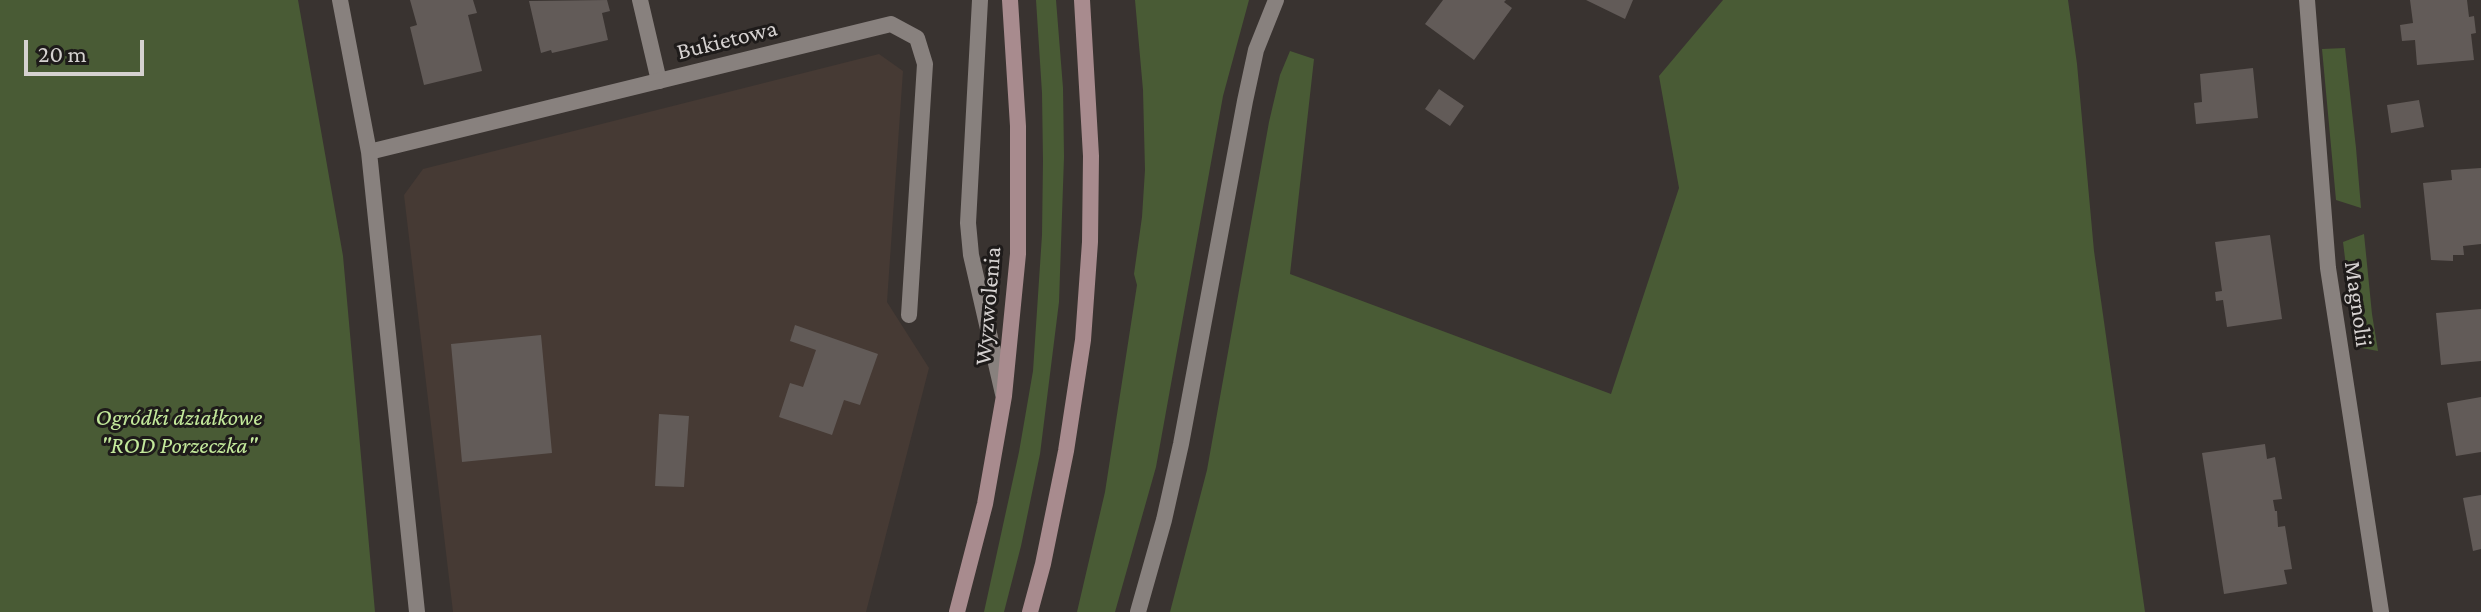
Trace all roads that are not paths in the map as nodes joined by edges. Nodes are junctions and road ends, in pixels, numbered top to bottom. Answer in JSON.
{"nodes":[{"id":1,"x":340,"y":0,"type":"edge"},
{"id":2,"x":640,"y":0,"type":"edge"},
{"id":3,"x":980,"y":0,"type":"edge"},
{"id":4,"x":1010,"y":0,"type":"edge"},
{"id":5,"x":1082,"y":0,"type":"edge"},
{"id":6,"x":1276,"y":0,"type":"edge"},
{"id":7,"x":2307,"y":0,"type":"edge"},
{"id":8,"x":659,"y":81,"type":"junction"},
{"id":9,"x":369,"y":152,"type":"junction"},
{"id":10,"x":909,"y":315,"type":"dead end"},
{"id":11,"x":1004,"y":396,"type":"junction"},
{"id":12,"x":417,"y":612,"type":"edge"},
{"id":13,"x":957,"y":612,"type":"edge"},
{"id":14,"x":1030,"y":612,"type":"edge"},
{"id":15,"x":1138,"y":612,"type":"edge"},
{"id":16,"x":2381,"y":612,"type":"edge"}],
"edges":[{"from":1,"to":9,"type":"street"},
{"from":2,"to":8,"type":"street"},
{"from":3,"to":11,"type":"street"},
{"from":4,"to":11,"type":"main road","name":"Wyzwolenia"},
{"from":5,"to":14,"type":"main road"},
{"from":6,"to":15,"type":"street"},
{"from":7,"to":16,"type":"street","name":"Magnolii"},
{"from":8,"to":9,"type":"street","name":"Bukietowa"},
{"from":8,"to":10,"type":"street","name":"Bukietowa"},
{"from":9,"to":12,"type":"street"},
{"from":11,"to":13,"type":"main road","name":"Wyzwolenia"}]}
